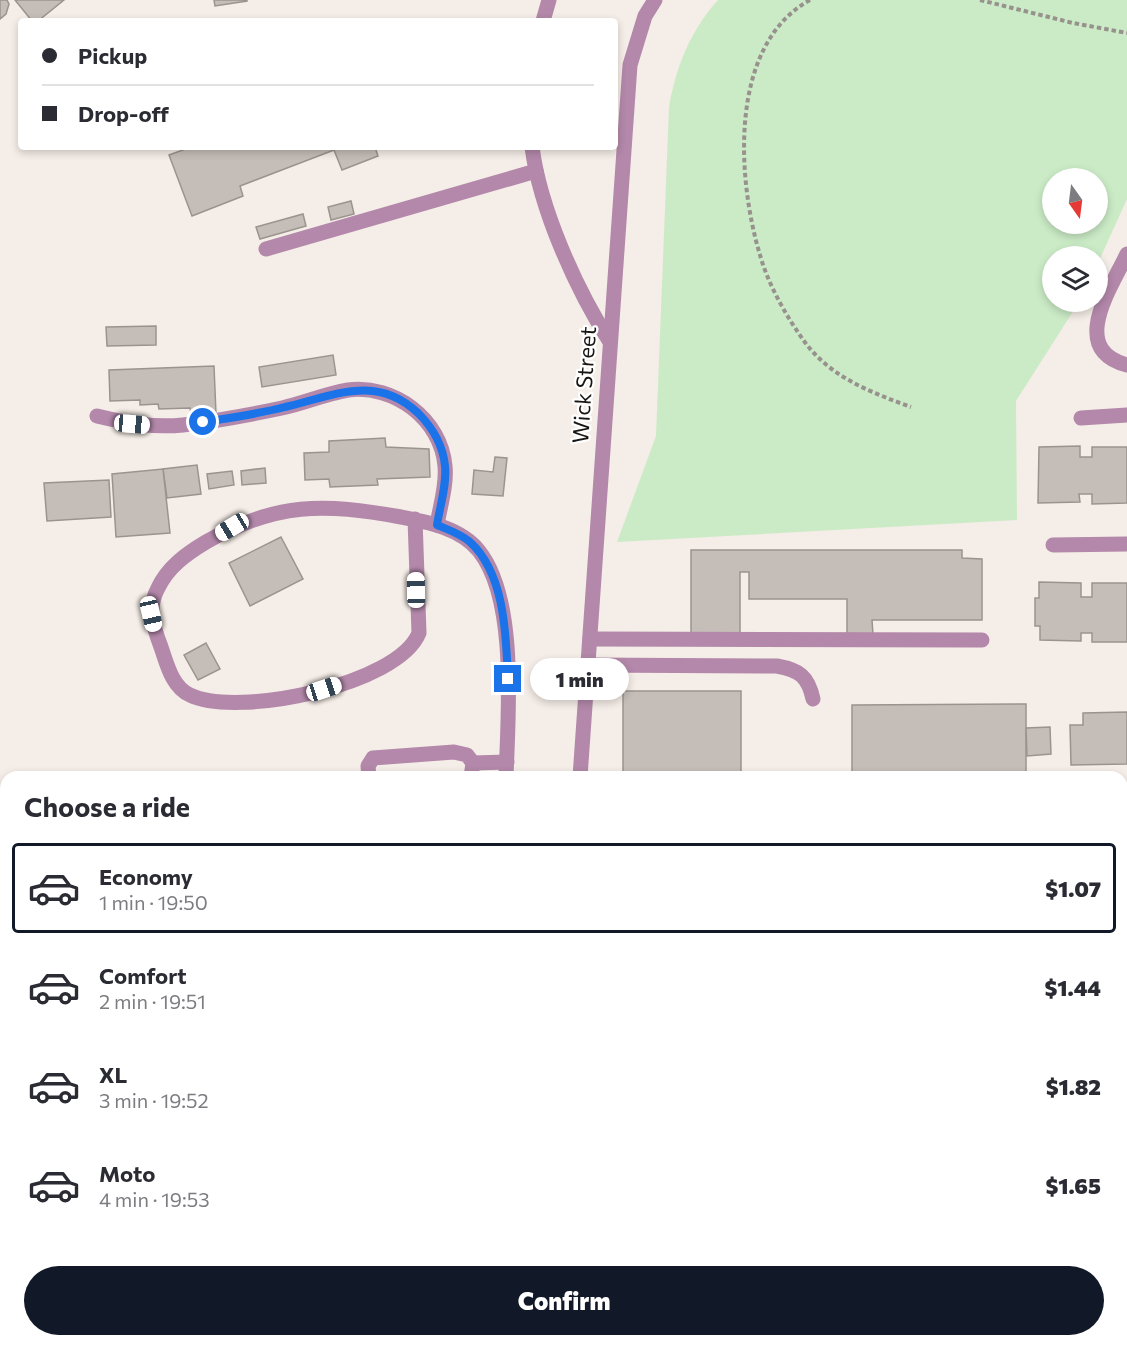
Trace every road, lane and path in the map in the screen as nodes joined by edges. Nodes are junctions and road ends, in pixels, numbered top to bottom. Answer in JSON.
{"nodes":[{"id":1,"x":549,"y":0,"type":"edge"},
{"id":2,"x":655,"y":0,"type":"edge"},
{"id":3,"x":810,"y":0,"type":"edge"},
{"id":4,"x":980,"y":0,"type":"edge"},
{"id":5,"x":544,"y":18,"type":"edge"},
{"id":6,"x":1127,"y":33,"type":"edge"},
{"id":7,"x":621,"y":92,"type":"edge"},
{"id":8,"x":532,"y":150,"type":"edge"},
{"id":9,"x":536,"y":171,"type":"junction"},
{"id":10,"x":266,"y":249,"type":"dead end"},
{"id":11,"x":1127,"y":254,"type":"edge"},
{"id":12,"x":610,"y":342,"type":"junction"},
{"id":13,"x":1127,"y":365,"type":"edge"},
{"id":14,"x":911,"y":407,"type":"dead end"},
{"id":15,"x":1127,"y":415,"type":"edge"},
{"id":16,"x":97,"y":416,"type":"dead end"},
{"id":17,"x":1081,"y":418,"type":"dead end"},
{"id":18,"x":415,"y":519,"type":"junction"},
{"id":19,"x":437,"y":525,"type":"junction"},
{"id":20,"x":1127,"y":544,"type":"edge"},
{"id":21,"x":1053,"y":545,"type":"dead end"},
{"id":22,"x":590,"y":639,"type":"junction"},
{"id":23,"x":982,"y":640,"type":"dead end"},
{"id":24,"x":587,"y":665,"type":"junction"},
{"id":25,"x":813,"y":699,"type":"dead end"},
{"id":26,"x":472,"y":770,"type":"edge"},
{"id":27,"x":507,"y":770,"type":"edge"},
{"id":28,"x":369,"y":771,"type":"edge"},
{"id":29,"x":580,"y":771,"type":"edge"}],
"edges":[{"from":1,"to":5,"type":"street"},
{"from":2,"to":7,"type":"street","name":"Wick Street"},
{"from":3,"to":14,"type":"path"},
{"from":4,"to":6,"type":"path"},
{"from":7,"to":12,"type":"street","name":"Wick Street"},
{"from":8,"to":9,"type":"street"},
{"from":9,"to":10,"type":"street"},
{"from":9,"to":12,"type":"street"},
{"from":11,"to":13,"type":"street"},
{"from":12,"to":22,"type":"street","name":"Wick Street"},
{"from":15,"to":17,"type":"street"},
{"from":16,"to":19,"type":"street"},
{"from":18,"to":18,"type":"street"},
{"from":18,"to":19,"type":"street"},
{"from":19,"to":27,"type":"street"},
{"from":20,"to":21,"type":"street"},
{"from":22,"to":23,"type":"street"},
{"from":22,"to":24,"type":"street","name":"Wick Street"},
{"from":24,"to":25,"type":"street"},
{"from":24,"to":29,"type":"street","name":"Wick Street"},
{"from":26,"to":27,"type":"street"},
{"from":26,"to":28,"type":"street"}]}
